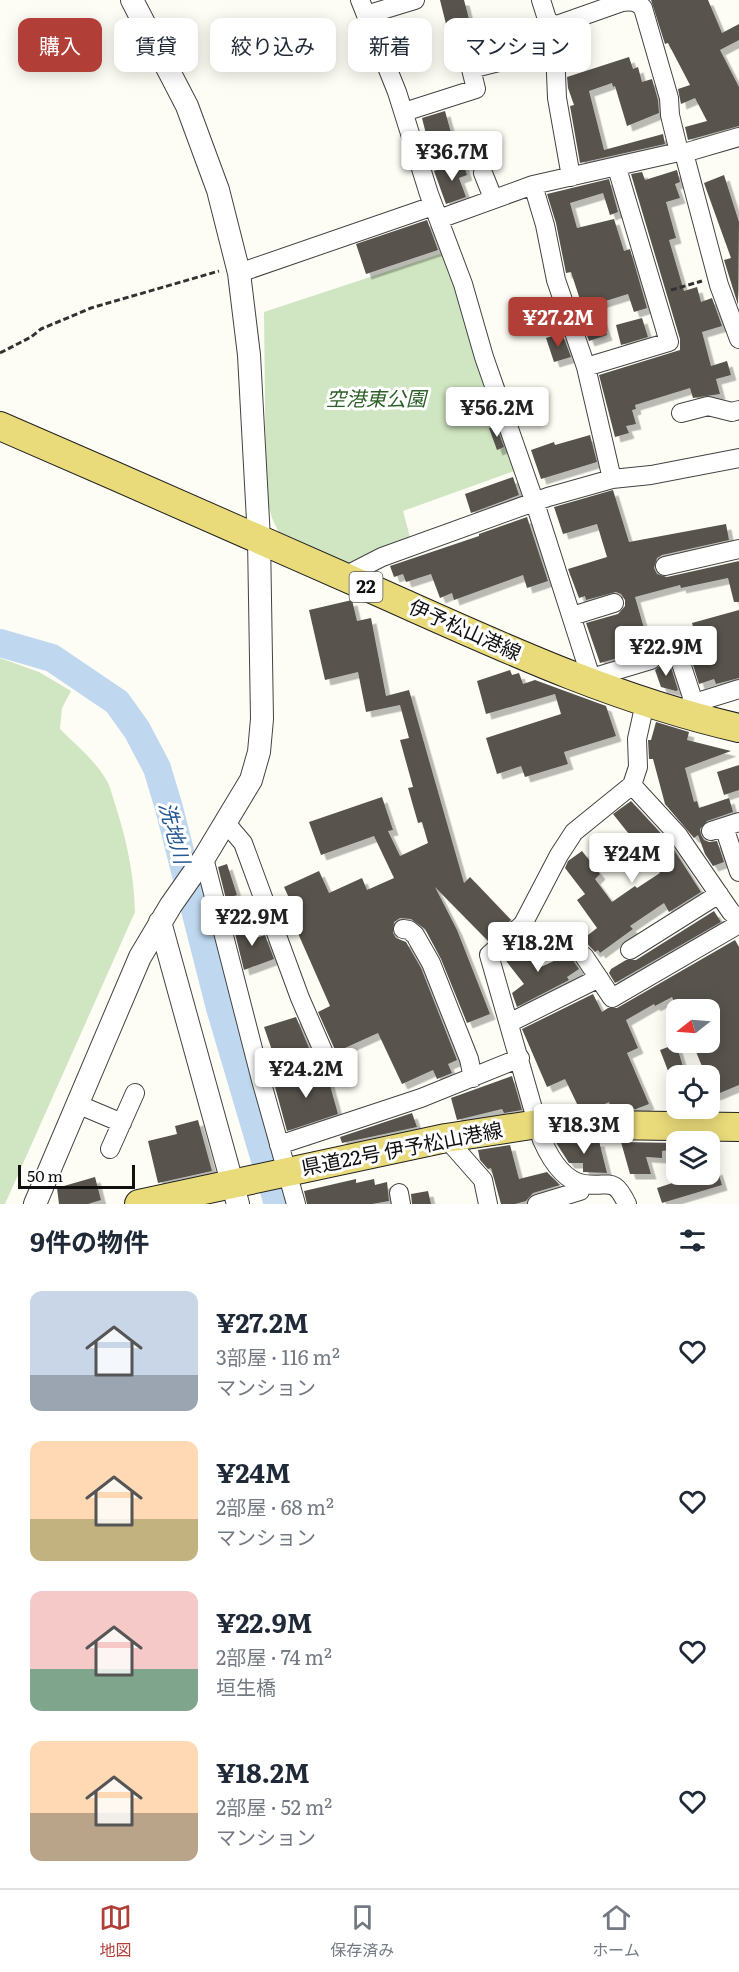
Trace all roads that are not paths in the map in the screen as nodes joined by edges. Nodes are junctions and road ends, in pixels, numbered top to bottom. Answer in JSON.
{"nodes":[{"id":1,"x":132,"y":0,"type":"edge"},
{"id":2,"x":415,"y":0,"type":"edge"},
{"id":3,"x":541,"y":0,"type":"edge"},
{"id":4,"x":363,"y":8,"type":"edge"},
{"id":5,"x":546,"y":18,"type":"edge"},
{"id":6,"x":578,"y":18,"type":"edge"},
{"id":7,"x":472,"y":72,"type":"edge"},
{"id":8,"x":555,"y":72,"type":"edge"},
{"id":9,"x":404,"y":112,"type":"junction"},
{"id":10,"x":739,"y":136,"type":"edge"},
{"id":11,"x":681,"y":153,"type":"junction"},
{"id":12,"x":617,"y":168,"type":"junction"},
{"id":13,"x":483,"y":173,"type":"dead end"},
{"id":14,"x":571,"y":177,"type":"junction"},
{"id":15,"x":533,"y":185,"type":"junction"},
{"id":16,"x":494,"y":198,"type":"junction"},
{"id":17,"x":436,"y":213,"type":"junction"},
{"id":18,"x":238,"y":270,"type":"junction"},
{"id":19,"x":739,"y":339,"type":"edge"},
{"id":20,"x":586,"y":367,"type":"junction"},
{"id":21,"x":739,"y":410,"type":"edge"},
{"id":22,"x":681,"y":413,"type":"dead end"},
{"id":23,"x":0,"y":426,"type":"edge"},
{"id":24,"x":739,"y":458,"type":"edge"},
{"id":25,"x":612,"y":479,"type":"junction"},
{"id":26,"x":535,"y":503,"type":"junction"},
{"id":27,"x":259,"y":539,"type":"junction"},
{"id":28,"x":739,"y":549,"type":"edge"},
{"id":29,"x":674,"y":567,"type":"dead end"},
{"id":30,"x":343,"y":577,"type":"junction"},
{"id":31,"x":614,"y":603,"type":"dead end"},
{"id":32,"x":572,"y":616,"type":"junction"},
{"id":33,"x":679,"y":657,"type":"dead end"},
{"id":34,"x":651,"y":660,"type":"dead end"},
{"id":35,"x":592,"y":681,"type":"junction"},
{"id":36,"x":739,"y":689,"type":"edge"},
{"id":37,"x":645,"y":703,"type":"junction"},
{"id":38,"x":688,"y":708,"type":"junction"},
{"id":39,"x":739,"y":728,"type":"edge"},
{"id":40,"x":632,"y":784,"type":"junction"},
{"id":41,"x":226,"y":823,"type":"junction"},
{"id":42,"x":725,"y":826,"type":"edge"},
{"id":43,"x":200,"y":863,"type":"junction"},
{"id":44,"x":739,"y":872,"type":"edge"},
{"id":45,"x":719,"y":894,"type":"junction"},
{"id":46,"x":166,"y":913,"type":"junction"},
{"id":47,"x":739,"y":919,"type":"edge"},
{"id":48,"x":739,"y":924,"type":"edge"},
{"id":49,"x":403,"y":929,"type":"dead end"},
{"id":50,"x":630,"y":950,"type":"dead end"},
{"id":51,"x":584,"y":956,"type":"dead end"},
{"id":52,"x":599,"y":978,"type":"junction"},
{"id":53,"x":509,"y":1023,"type":"junction"},
{"id":54,"x":519,"y":1058,"type":"junction"},
{"id":55,"x":327,"y":1060,"type":"dead end"},
{"id":56,"x":473,"y":1078,"type":"junction"},
{"id":57,"x":135,"y":1093,"type":"dead end"},
{"id":58,"x":77,"y":1104,"type":"junction"},
{"id":59,"x":122,"y":1123,"type":"junction"},
{"id":60,"x":538,"y":1124,"type":"junction"},
{"id":61,"x":739,"y":1127,"type":"edge"},
{"id":62,"x":446,"y":1138,"type":"junction"},
{"id":63,"x":110,"y":1149,"type":"dead end"},
{"id":64,"x":282,"y":1163,"type":"junction"},
{"id":65,"x":582,"y":1184,"type":"junction"},
{"id":66,"x":239,"y":1189,"type":"edge"},
{"id":67,"x":34,"y":1204,"type":"edge"},
{"id":68,"x":139,"y":1204,"type":"edge"},
{"id":69,"x":296,"y":1204,"type":"edge"},
{"id":70,"x":488,"y":1204,"type":"edge"},
{"id":71,"x":537,"y":1204,"type":"edge"},
{"id":72,"x":627,"y":1204,"type":"edge"}],
"edges":[{"from":1,"to":18,"type":"street"},
{"from":2,"to":4,"type":"street"},
{"from":3,"to":5,"type":"street"},
{"from":4,"to":9,"type":"street"},
{"from":6,"to":11,"type":"street"},
{"from":7,"to":9,"type":"street"},
{"from":8,"to":14,"type":"street"},
{"from":9,"to":17,"type":"street"},
{"from":10,"to":11,"type":"street"},
{"from":11,"to":12,"type":"street"},
{"from":11,"to":19,"type":"street"},
{"from":12,"to":14,"type":"street"},
{"from":12,"to":20,"type":"street"},
{"from":13,"to":16,"type":"street"},
{"from":14,"to":15,"type":"street"},
{"from":15,"to":16,"type":"street"},
{"from":15,"to":20,"type":"street"},
{"from":16,"to":17,"type":"street"},
{"from":17,"to":18,"type":"street"},
{"from":17,"to":26,"type":"street"},
{"from":18,"to":27,"type":"street"},
{"from":20,"to":25,"type":"street"},
{"from":21,"to":22,"type":"street"},
{"from":23,"to":27,"type":"main road","name":"伊予松山港線","number":"22"},
{"from":24,"to":25,"type":"street"},
{"from":25,"to":26,"type":"street"},
{"from":26,"to":30,"type":"street"},
{"from":26,"to":32,"type":"street"},
{"from":27,"to":30,"type":"main road","name":"伊予松山港線","number":"22"},
{"from":27,"to":41,"type":"street"},
{"from":28,"to":29,"type":"street"},
{"from":30,"to":35,"type":"main road","name":"伊予松山港線","number":"22"},
{"from":31,"to":32,"type":"street"},
{"from":32,"to":35,"type":"street"},
{"from":33,"to":38,"type":"street"},
{"from":34,"to":35,"type":"street"},
{"from":35,"to":37,"type":"main road","name":"伊予松山港線","number":"22"},
{"from":36,"to":38,"type":"street"},
{"from":37,"to":38,"type":"main road","name":"伊予松山港線","number":"22"},
{"from":37,"to":40,"type":"street"},
{"from":38,"to":39,"type":"main road","name":"伊予松山港線","number":"22"},
{"from":40,"to":45,"type":"street"},
{"from":40,"to":53,"type":"street"},
{"from":41,"to":43,"type":"street"},
{"from":41,"to":55,"type":"street"},
{"from":42,"to":44,"type":"street"},
{"from":43,"to":46,"type":"street"},
{"from":43,"to":64,"type":"street"},
{"from":45,"to":47,"type":"street"},
{"from":45,"to":50,"type":"street"},
{"from":46,"to":58,"type":"street"},
{"from":46,"to":66,"type":"street"},
{"from":48,"to":52,"type":"street"},
{"from":49,"to":56,"type":"street"},
{"from":51,"to":52,"type":"street"},
{"from":52,"to":53,"type":"street"},
{"from":53,"to":54,"type":"street"},
{"from":54,"to":56,"type":"street"},
{"from":54,"to":60,"type":"street"},
{"from":56,"to":64,"type":"street"},
{"from":57,"to":59,"type":"street"},
{"from":58,"to":59,"type":"street"},
{"from":58,"to":67,"type":"street"},
{"from":59,"to":63,"type":"street"},
{"from":60,"to":61,"type":"main road","name":"県道22号 伊予松山港線"},
{"from":60,"to":62,"type":"main road","name":"県道22号 伊予松山港線"},
{"from":60,"to":65,"type":"street"},
{"from":62,"to":64,"type":"main road","name":"県道22号 伊予松山港線"},
{"from":62,"to":70,"type":"street"},
{"from":64,"to":66,"type":"main road","name":"県道22号 伊予松山港線"},
{"from":64,"to":69,"type":"street"},
{"from":65,"to":71,"type":"street"},
{"from":65,"to":72,"type":"street"},
{"from":66,"to":68,"type":"main road"}]}
